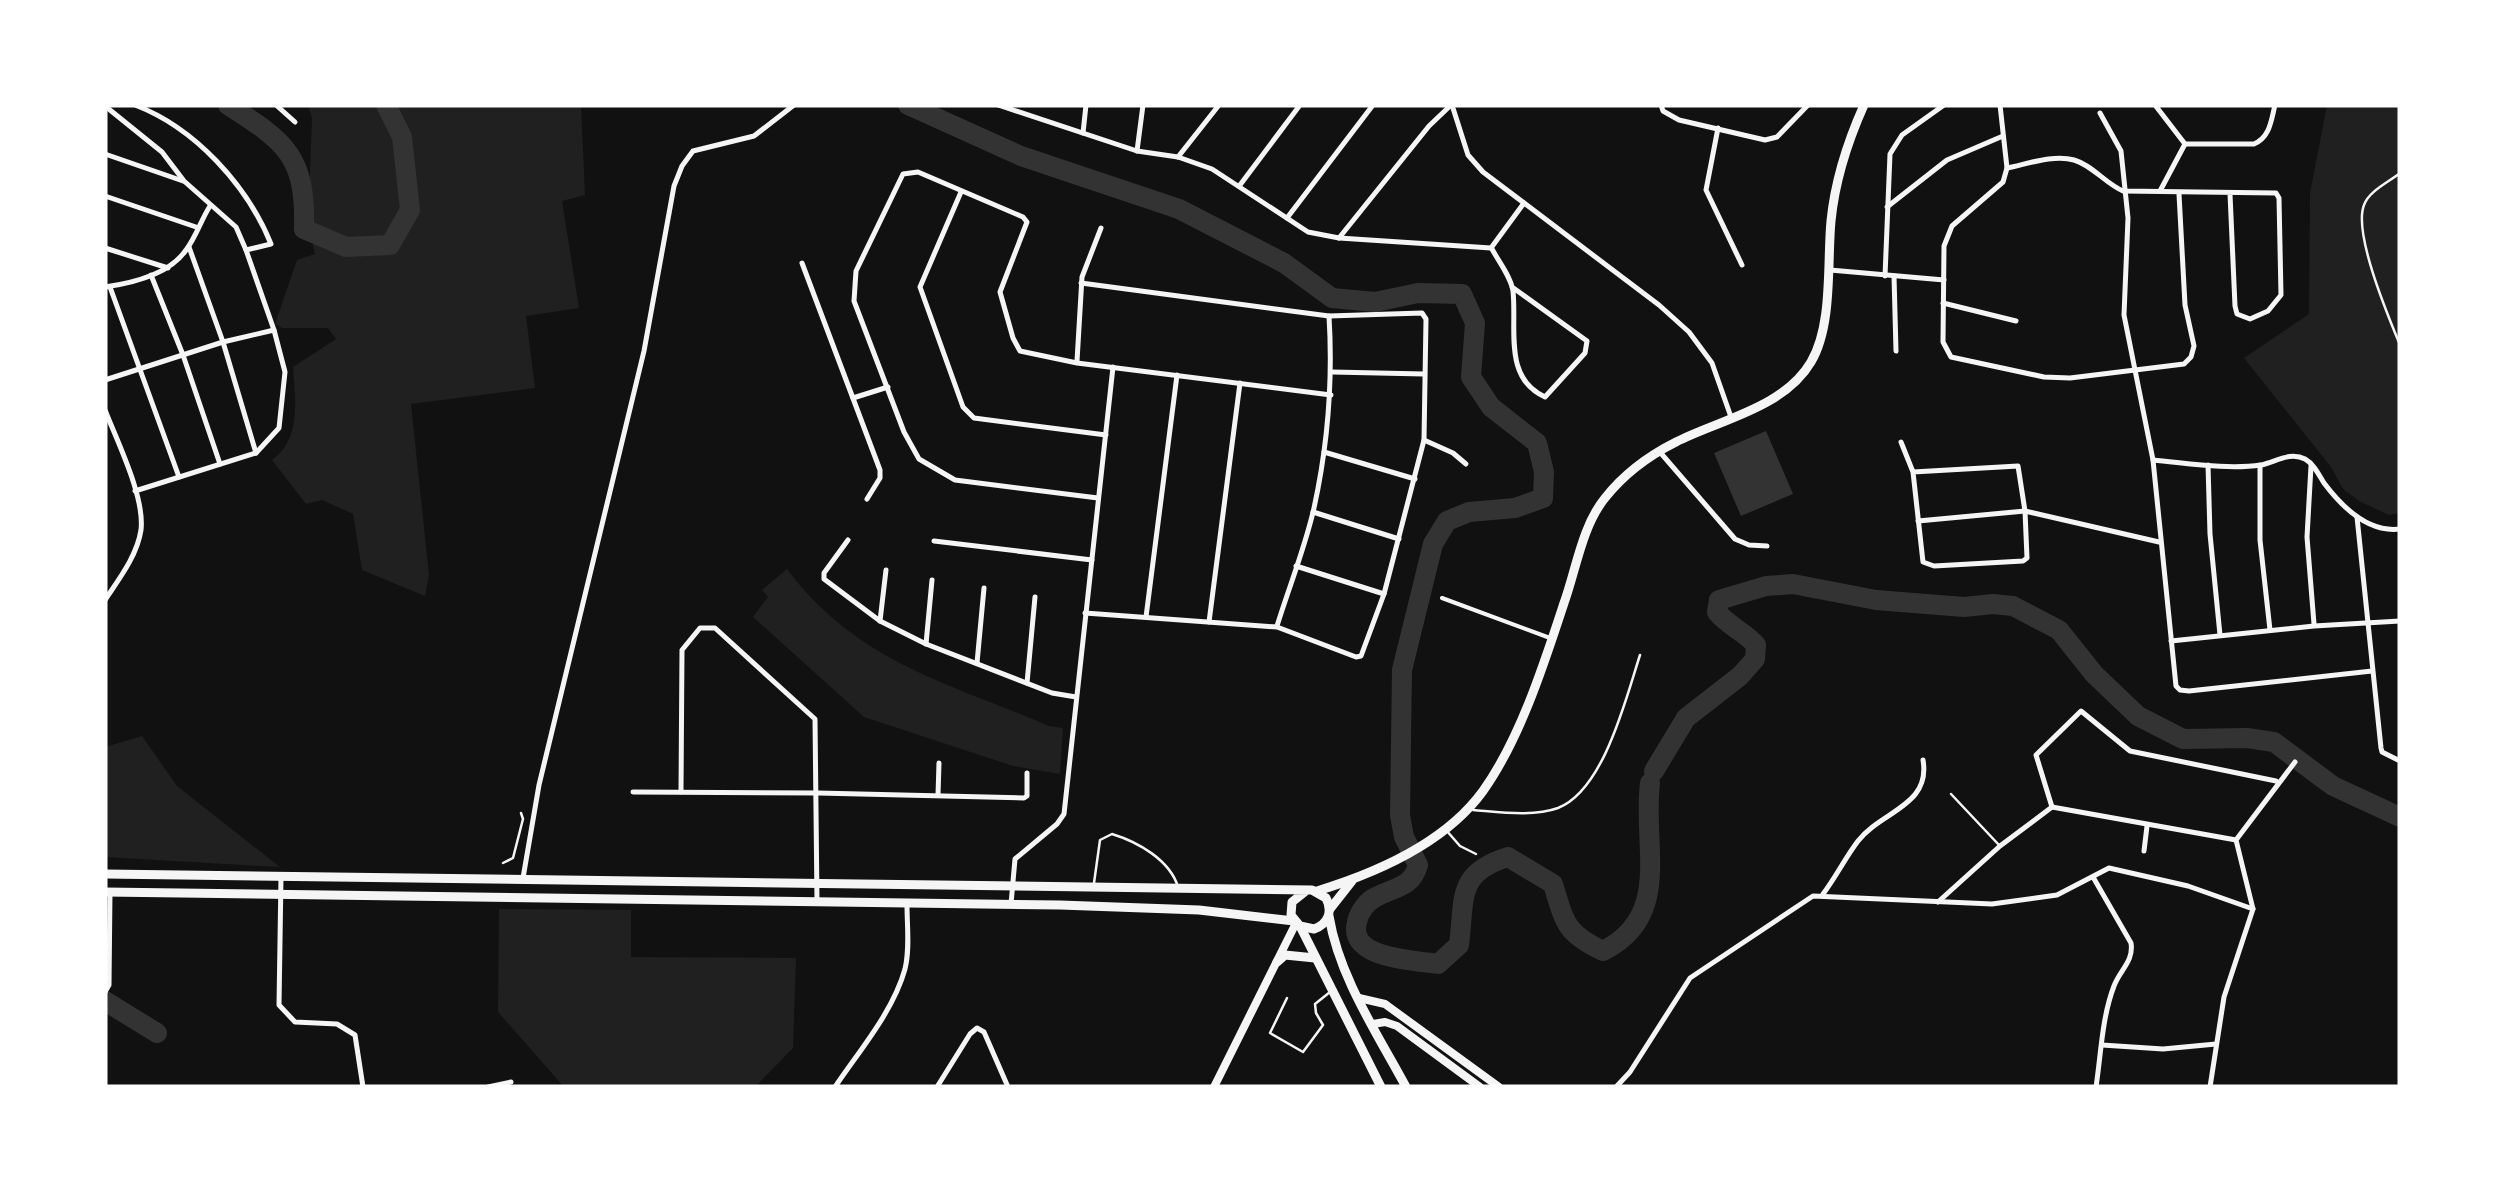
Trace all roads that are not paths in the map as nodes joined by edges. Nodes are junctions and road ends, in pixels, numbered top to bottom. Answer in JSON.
{"nodes":[{"id":1,"x":135,"y":105,"type":"edge"},
{"id":2,"x":276,"y":105,"type":"edge"},
{"id":3,"x":794,"y":105,"type":"edge"},
{"id":4,"x":998,"y":105,"type":"edge"},
{"id":5,"x":1022,"y":105,"type":"edge"},
{"id":6,"x":1086,"y":105,"type":"edge"},
{"id":7,"x":1144,"y":105,"type":"edge"},
{"id":8,"x":1219,"y":105,"type":"edge"},
{"id":9,"x":1300,"y":105,"type":"edge"},
{"id":10,"x":1373,"y":105,"type":"edge"},
{"id":11,"x":1452,"y":105,"type":"edge"},
{"id":12,"x":1661,"y":105,"type":"edge"},
{"id":13,"x":1808,"y":105,"type":"edge"},
{"id":14,"x":1864,"y":105,"type":"edge"},
{"id":15,"x":1944,"y":105,"type":"edge"},
{"id":16,"x":2000,"y":105,"type":"edge"},
{"id":17,"x":2155,"y":105,"type":"edge"},
{"id":18,"x":2275,"y":105,"type":"edge"},
{"id":19,"x":105,"y":106,"type":"edge"},
{"id":20,"x":2100,"y":112,"type":"dead end"},
{"id":21,"x":1020,"y":113,"type":"junction"},
{"id":22,"x":295,"y":122,"type":"dead end"},
{"id":23,"x":1718,"y":128,"type":"junction"},
{"id":24,"x":1082,"y":132,"type":"junction"},
{"id":25,"x":2004,"y":136,"type":"junction"},
{"id":26,"x":2184,"y":144,"type":"junction"},
{"id":27,"x":1138,"y":151,"type":"junction"},
{"id":28,"x":105,"y":154,"type":"edge"},
{"id":29,"x":1178,"y":157,"type":"junction"},
{"id":30,"x":2007,"y":168,"type":"junction"},
{"id":31,"x":2400,"y":173,"type":"edge"},
{"id":32,"x":184,"y":181,"type":"junction"},
{"id":33,"x":1240,"y":185,"type":"junction"},
{"id":34,"x":2123,"y":191,"type":"junction"},
{"id":35,"x":962,"y":192,"type":"junction"},
{"id":36,"x":2160,"y":192,"type":"junction"},
{"id":37,"x":2179,"y":194,"type":"junction"},
{"id":38,"x":2230,"y":194,"type":"junction"},
{"id":39,"x":105,"y":196,"type":"edge"},
{"id":40,"x":1524,"y":204,"type":"junction"},
{"id":41,"x":211,"y":205,"type":"junction"},
{"id":42,"x":1887,"y":207,"type":"junction"},
{"id":43,"x":1286,"y":219,"type":"junction"},
{"id":44,"x":196,"y":226,"type":"junction"},
{"id":45,"x":1101,"y":228,"type":"dead end"},
{"id":46,"x":1339,"y":238,"type":"junction"},
{"id":47,"x":189,"y":247,"type":"junction"},
{"id":48,"x":105,"y":248,"type":"edge"},
{"id":49,"x":1492,"y":248,"type":"junction"},
{"id":50,"x":246,"y":250,"type":"junction"},
{"id":51,"x":802,"y":263,"type":"dead end"},
{"id":52,"x":1742,"y":265,"type":"dead end"},
{"id":53,"x":168,"y":268,"type":"junction"},
{"id":54,"x":1830,"y":270,"type":"junction"},
{"id":55,"x":150,"y":275,"type":"junction"},
{"id":56,"x":1884,"y":276,"type":"junction"},
{"id":57,"x":1894,"y":276,"type":"junction"},
{"id":58,"x":1944,"y":280,"type":"junction"},
{"id":59,"x":1081,"y":284,"type":"junction"},
{"id":60,"x":107,"y":287,"type":"edge"},
{"id":61,"x":1512,"y":287,"type":"junction"},
{"id":62,"x":1944,"y":303,"type":"junction"},
{"id":63,"x":1328,"y":316,"type":"junction"},
{"id":64,"x":2016,"y":321,"type":"dead end"},
{"id":65,"x":274,"y":330,"type":"junction"},
{"id":66,"x":224,"y":342,"type":"junction"},
{"id":67,"x":2400,"y":345,"type":"edge"},
{"id":68,"x":1896,"y":350,"type":"dead end"},
{"id":69,"x":183,"y":355,"type":"junction"},
{"id":70,"x":1077,"y":363,"type":"junction"},
{"id":71,"x":1113,"y":367,"type":"junction"},
{"id":72,"x":138,"y":370,"type":"junction"},
{"id":73,"x":2134,"y":371,"type":"junction"},
{"id":74,"x":1332,"y":372,"type":"junction"},
{"id":75,"x":1424,"y":374,"type":"junction"},
{"id":76,"x":1176,"y":376,"type":"junction"},
{"id":77,"x":105,"y":380,"type":"edge"},
{"id":78,"x":1240,"y":383,"type":"junction"},
{"id":79,"x":888,"y":387,"type":"junction"},
{"id":80,"x":1331,"y":395,"type":"junction"},
{"id":81,"x":853,"y":398,"type":"junction"},
{"id":82,"x":105,"y":410,"type":"edge"},
{"id":83,"x":1731,"y":418,"type":"junction"},
{"id":84,"x":1106,"y":436,"type":"junction"},
{"id":85,"x":1424,"y":440,"type":"junction"},
{"id":86,"x":1901,"y":442,"type":"dead end"},
{"id":87,"x":105,"y":444,"type":"edge"},
{"id":88,"x":118,"y":446,"type":"junction"},
{"id":89,"x":1660,"y":450,"type":"junction"},
{"id":90,"x":1324,"y":452,"type":"junction"},
{"id":91,"x":256,"y":454,"type":"junction"},
{"id":92,"x":2153,"y":460,"type":"junction"},
{"id":93,"x":2311,"y":463,"type":"junction"},
{"id":94,"x":220,"y":464,"type":"junction"},
{"id":95,"x":1466,"y":464,"type":"dead end"},
{"id":96,"x":2208,"y":465,"type":"junction"},
{"id":97,"x":2260,"y":465,"type":"junction"},
{"id":98,"x":1913,"y":472,"type":"junction"},
{"id":99,"x":179,"y":478,"type":"junction"},
{"id":100,"x":1415,"y":480,"type":"junction"},
{"id":101,"x":135,"y":490,"type":"junction"},
{"id":102,"x":1098,"y":498,"type":"junction"},
{"id":103,"x":867,"y":499,"type":"dead end"},
{"id":104,"x":2026,"y":511,"type":"junction"},
{"id":105,"x":1313,"y":512,"type":"junction"},
{"id":106,"x":2357,"y":516,"type":"junction"},
{"id":107,"x":1918,"y":521,"type":"junction"},
{"id":108,"x":2400,"y":529,"type":"edge"},
{"id":109,"x":2400,"y":538,"type":"edge"},
{"id":110,"x":1399,"y":539,"type":"junction"},
{"id":111,"x":848,"y":540,"type":"dead end"},
{"id":112,"x":934,"y":542,"type":"dead end"},
{"id":113,"x":2159,"y":542,"type":"junction"},
{"id":114,"x":1767,"y":546,"type":"dead end"},
{"id":115,"x":1092,"y":560,"type":"junction"},
{"id":116,"x":1296,"y":566,"type":"junction"},
{"id":117,"x":886,"y":570,"type":"dead end"},
{"id":118,"x":932,"y":580,"type":"dead end"},
{"id":119,"x":984,"y":588,"type":"dead end"},
{"id":120,"x":1384,"y":594,"type":"junction"},
{"id":121,"x":1035,"y":596,"type":"dead end"},
{"id":122,"x":1442,"y":598,"type":"dead end"},
{"id":123,"x":105,"y":600,"type":"edge"},
{"id":124,"x":1085,"y":613,"type":"junction"},
{"id":125,"x":1146,"y":617,"type":"junction"},
{"id":126,"x":880,"y":620,"type":"junction"},
{"id":127,"x":2368,"y":621,"type":"junction"},
{"id":128,"x":2400,"y":621,"type":"edge"},
{"id":129,"x":1209,"y":622,"type":"junction"},
{"id":130,"x":2314,"y":626,"type":"junction"},
{"id":131,"x":1277,"y":627,"type":"junction"},
{"id":132,"x":2270,"y":630,"type":"junction"},
{"id":133,"x":2220,"y":635,"type":"junction"},
{"id":134,"x":1552,"y":638,"type":"junction"},
{"id":135,"x":2171,"y":642,"type":"junction"},
{"id":136,"x":926,"y":644,"type":"junction"},
{"id":137,"x":1640,"y":655,"type":"dead end"},
{"id":138,"x":976,"y":663,"type":"junction"},
{"id":139,"x":2372,"y":672,"type":"junction"},
{"id":140,"x":1027,"y":684,"type":"junction"},
{"id":141,"x":1076,"y":697,"type":"junction"},
{"id":142,"x":1923,"y":760,"type":"dead end"},
{"id":143,"x":2400,"y":761,"type":"edge"},
{"id":144,"x":2295,"y":762,"type":"dead end"},
{"id":145,"x":939,"y":763,"type":"dead end"},
{"id":146,"x":1027,"y":773,"type":"dead end"},
{"id":147,"x":2278,"y":781,"type":"junction"},
{"id":148,"x":634,"y":792,"type":"dead end"},
{"id":149,"x":680,"y":792,"type":"junction"},
{"id":150,"x":818,"y":792,"type":"junction"},
{"id":151,"x":1951,"y":794,"type":"dead end"},
{"id":152,"x":938,"y":796,"type":"junction"},
{"id":153,"x":2052,"y":807,"type":"junction"},
{"id":154,"x":1466,"y":809,"type":"junction"},
{"id":155,"x":521,"y":813,"type":"dead end"},
{"id":156,"x":2148,"y":826,"type":"junction"},
{"id":157,"x":1445,"y":829,"type":"junction"},
{"id":158,"x":2236,"y":840,"type":"junction"},
{"id":159,"x":2000,"y":846,"type":"junction"},
{"id":160,"x":2144,"y":851,"type":"dead end"},
{"id":161,"x":1476,"y":854,"type":"dead end"},
{"id":162,"x":503,"y":863,"type":"dead end"},
{"id":163,"x":105,"y":874,"type":"edge"},
{"id":164,"x":280,"y":876,"type":"junction"},
{"id":165,"x":2093,"y":876,"type":"junction"},
{"id":166,"x":523,"y":879,"type":"junction"},
{"id":167,"x":1354,"y":879,"type":"junction"},
{"id":168,"x":818,"y":883,"type":"junction"},
{"id":169,"x":1011,"y":886,"type":"junction"},
{"id":170,"x":1094,"y":887,"type":"junction"},
{"id":171,"x":1178,"y":888,"type":"junction"},
{"id":172,"x":1312,"y":890,"type":"junction"},
{"id":173,"x":107,"y":892,"type":"edge"},
{"id":174,"x":281,"y":894,"type":"junction"},
{"id":175,"x":1823,"y":894,"type":"junction"},
{"id":176,"x":522,"y":897,"type":"junction"},
{"id":177,"x":817,"y":901,"type":"junction"},
{"id":178,"x":906,"y":902,"type":"junction"},
{"id":179,"x":1011,"y":904,"type":"junction"},
{"id":180,"x":1936,"y":904,"type":"junction"},
{"id":181,"x":2252,"y":909,"type":"junction"},
{"id":182,"x":1330,"y":912,"type":"junction"},
{"id":183,"x":1296,"y":923,"type":"junction"},
{"id":184,"x":1334,"y":944,"type":"junction"},
{"id":185,"x":1315,"y":957,"type":"junction"},
{"id":186,"x":1277,"y":962,"type":"junction"},
{"id":187,"x":1332,"y":991,"type":"junction"},
{"id":188,"x":105,"y":992,"type":"edge"},
{"id":189,"x":1287,"y":998,"type":"dead end"},
{"id":190,"x":1360,"y":998,"type":"junction"},
{"id":191,"x":1373,"y":1024,"type":"junction"},
{"id":192,"x":2216,"y":1044,"type":"junction"},
{"id":193,"x":2102,"y":1045,"type":"junction"},
{"id":194,"x":511,"y":1082,"type":"dead end"},
{"id":195,"x":363,"y":1087,"type":"edge"},
{"id":196,"x":488,"y":1087,"type":"edge"},
{"id":197,"x":835,"y":1087,"type":"edge"},
{"id":198,"x":937,"y":1087,"type":"edge"},
{"id":199,"x":1008,"y":1087,"type":"edge"},
{"id":200,"x":1214,"y":1087,"type":"edge"},
{"id":201,"x":1381,"y":1087,"type":"edge"},
{"id":202,"x":1406,"y":1087,"type":"edge"},
{"id":203,"x":1480,"y":1087,"type":"edge"},
{"id":204,"x":1499,"y":1087,"type":"edge"},
{"id":205,"x":1616,"y":1087,"type":"edge"},
{"id":206,"x":2096,"y":1087,"type":"edge"},
{"id":207,"x":2210,"y":1087,"type":"edge"}],
"edges":[{"from":1,"to":50,"type":"street"},
{"from":2,"to":22,"type":"street"},
{"from":3,"to":166,"type":"street"},
{"from":4,"to":21,"type":"street"},
{"from":5,"to":21,"type":"lane"},
{"from":6,"to":24,"type":"street"},
{"from":7,"to":27,"type":"street"},
{"from":8,"to":29,"type":"street"},
{"from":9,"to":33,"type":"street"},
{"from":10,"to":43,"type":"street"},
{"from":11,"to":40,"type":"street"},
{"from":11,"to":46,"type":"street"},
{"from":12,"to":23,"type":"street"},
{"from":13,"to":23,"type":"street"},
{"from":14,"to":54,"type":"main road"},
{"from":15,"to":42,"type":"street"},
{"from":16,"to":25,"type":"street"},
{"from":17,"to":26,"type":"street"},
{"from":18,"to":26,"type":"street"},
{"from":19,"to":32,"type":"street"},
{"from":20,"to":34,"type":"street"},
{"from":21,"to":24,"type":"street"},
{"from":23,"to":52,"type":"street"},
{"from":24,"to":27,"type":"street"},
{"from":25,"to":30,"type":"street"},
{"from":25,"to":42,"type":"street"},
{"from":26,"to":36,"type":"street"},
{"from":27,"to":29,"type":"street"},
{"from":28,"to":32,"type":"street"},
{"from":29,"to":33,"type":"street"},
{"from":30,"to":34,"type":"street"},
{"from":30,"to":58,"type":"street"},
{"from":31,"to":67,"type":"lane"},
{"from":32,"to":41,"type":"street"},
{"from":33,"to":43,"type":"street"},
{"from":34,"to":36,"type":"street"},
{"from":34,"to":73,"type":"street"},
{"from":35,"to":70,"type":"street"},
{"from":35,"to":79,"type":"street"},
{"from":35,"to":84,"type":"street"},
{"from":36,"to":37,"type":"street"},
{"from":37,"to":38,"type":"street"},
{"from":37,"to":73,"type":"street"},
{"from":38,"to":38,"type":"street"},
{"from":39,"to":44,"type":"street"},
{"from":40,"to":49,"type":"street"},
{"from":40,"to":83,"type":"street"},
{"from":41,"to":44,"type":"street"},
{"from":41,"to":50,"type":"street"},
{"from":42,"to":56,"type":"street"},
{"from":43,"to":46,"type":"street"},
{"from":44,"to":47,"type":"street"},
{"from":45,"to":59,"type":"street"},
{"from":46,"to":49,"type":"street"},
{"from":47,"to":53,"type":"street"},
{"from":47,"to":66,"type":"street"},
{"from":48,"to":53,"type":"street"},
{"from":49,"to":61,"type":"street"},
{"from":50,"to":65,"type":"street"},
{"from":51,"to":81,"type":"street"},
{"from":53,"to":55,"type":"street"},
{"from":54,"to":56,"type":"street"},
{"from":54,"to":83,"type":"main road"},
{"from":55,"to":60,"type":"street"},
{"from":55,"to":69,"type":"street"},
{"from":56,"to":57,"type":"street"},
{"from":57,"to":58,"type":"street"},
{"from":57,"to":68,"type":"street"},
{"from":58,"to":62,"type":"street"},
{"from":59,"to":63,"type":"street"},
{"from":59,"to":70,"type":"street"},
{"from":60,"to":72,"type":"street"},
{"from":61,"to":61,"type":"street"},
{"from":62,"to":64,"type":"street"},
{"from":62,"to":73,"type":"street"},
{"from":63,"to":74,"type":"street"},
{"from":63,"to":75,"type":"street"},
{"from":65,"to":66,"type":"street"},
{"from":65,"to":91,"type":"street"},
{"from":66,"to":69,"type":"street"},
{"from":66,"to":91,"type":"street"},
{"from":69,"to":72,"type":"street"},
{"from":69,"to":94,"type":"street"},
{"from":70,"to":71,"type":"street"},
{"from":71,"to":76,"type":"street"},
{"from":71,"to":84,"type":"street"},
{"from":72,"to":77,"type":"street"},
{"from":72,"to":99,"type":"street"},
{"from":73,"to":92,"type":"street"},
{"from":74,"to":75,"type":"street"},
{"from":74,"to":80,"type":"street"},
{"from":75,"to":85,"type":"street"},
{"from":76,"to":78,"type":"street"},
{"from":76,"to":125,"type":"street"},
{"from":78,"to":80,"type":"street"},
{"from":78,"to":129,"type":"street"},
{"from":79,"to":81,"type":"street"},
{"from":79,"to":102,"type":"street"},
{"from":80,"to":90,"type":"street"},
{"from":81,"to":103,"type":"street"},
{"from":82,"to":88,"type":"street"},
{"from":83,"to":89,"type":"main road"},
{"from":84,"to":102,"type":"street"},
{"from":85,"to":95,"type":"street"},
{"from":85,"to":100,"type":"street"},
{"from":86,"to":98,"type":"street"},
{"from":87,"to":88,"type":"street"},
{"from":88,"to":101,"type":"street"},
{"from":89,"to":114,"type":"street"},
{"from":89,"to":134,"type":"main road"},
{"from":90,"to":100,"type":"street"},
{"from":90,"to":105,"type":"street"},
{"from":91,"to":94,"type":"street"},
{"from":92,"to":96,"type":"street"},
{"from":92,"to":113,"type":"street"},
{"from":93,"to":97,"type":"street"},
{"from":93,"to":106,"type":"street"},
{"from":93,"to":130,"type":"street"},
{"from":94,"to":99,"type":"street"},
{"from":96,"to":97,"type":"street"},
{"from":96,"to":133,"type":"street"},
{"from":97,"to":132,"type":"street"},
{"from":98,"to":104,"type":"street"},
{"from":98,"to":107,"type":"street"},
{"from":99,"to":101,"type":"street"},
{"from":100,"to":110,"type":"street"},
{"from":101,"to":123,"type":"street"},
{"from":102,"to":115,"type":"street"},
{"from":104,"to":107,"type":"street"},
{"from":104,"to":107,"type":"street"},
{"from":104,"to":113,"type":"street"},
{"from":105,"to":110,"type":"street"},
{"from":105,"to":116,"type":"street"},
{"from":106,"to":108,"type":"street"},
{"from":106,"to":127,"type":"street"},
{"from":108,"to":109,"type":"street"},
{"from":110,"to":120,"type":"street"},
{"from":111,"to":126,"type":"street"},
{"from":112,"to":115,"type":"street"},
{"from":113,"to":135,"type":"street"},
{"from":115,"to":124,"type":"street"},
{"from":116,"to":120,"type":"street"},
{"from":116,"to":131,"type":"street"},
{"from":117,"to":126,"type":"street"},
{"from":118,"to":136,"type":"street"},
{"from":119,"to":138,"type":"street"},
{"from":120,"to":131,"type":"street"},
{"from":121,"to":140,"type":"street"},
{"from":122,"to":134,"type":"street"},
{"from":124,"to":125,"type":"street"},
{"from":124,"to":141,"type":"street"},
{"from":125,"to":129,"type":"street"},
{"from":126,"to":136,"type":"street"},
{"from":127,"to":128,"type":"street"},
{"from":127,"to":130,"type":"street"},
{"from":127,"to":139,"type":"street"},
{"from":129,"to":131,"type":"street"},
{"from":130,"to":132,"type":"street"},
{"from":132,"to":133,"type":"street"},
{"from":133,"to":135,"type":"street"},
{"from":134,"to":154,"type":"main road"},
{"from":135,"to":139,"type":"street"},
{"from":136,"to":138,"type":"street"},
{"from":137,"to":154,"type":"lane"},
{"from":138,"to":140,"type":"street"},
{"from":139,"to":143,"type":"street"},
{"from":140,"to":141,"type":"street"},
{"from":141,"to":169,"type":"street"},
{"from":142,"to":175,"type":"street"},
{"from":144,"to":147,"type":"street"},
{"from":145,"to":152,"type":"street"},
{"from":146,"to":152,"type":"street"},
{"from":147,"to":153,"type":"street"},
{"from":147,"to":158,"type":"street"},
{"from":148,"to":149,"type":"street"},
{"from":149,"to":150,"type":"street"},
{"from":149,"to":150,"type":"street"},
{"from":150,"to":152,"type":"street"},
{"from":150,"to":168,"type":"street"},
{"from":151,"to":159,"type":"lane"},
{"from":153,"to":156,"type":"street"},
{"from":153,"to":159,"type":"street"},
{"from":154,"to":157,"type":"main road"},
{"from":155,"to":162,"type":"lane"},
{"from":156,"to":158,"type":"street"},
{"from":156,"to":160,"type":"street"},
{"from":157,"to":161,"type":"lane"},
{"from":157,"to":167,"type":"main road"},
{"from":158,"to":181,"type":"street"},
{"from":159,"to":180,"type":"street"},
{"from":163,"to":164,"type":"main road"},
{"from":164,"to":166,"type":"main road"},
{"from":164,"to":174,"type":"street"},
{"from":165,"to":180,"type":"street"},
{"from":165,"to":181,"type":"street"},
{"from":165,"to":193,"type":"street"},
{"from":166,"to":168,"type":"main road"},
{"from":166,"to":176,"type":"main road"},
{"from":167,"to":172,"type":"main road"},
{"from":167,"to":182,"type":"main road"},
{"from":168,"to":169,"type":"main road"},
{"from":168,"to":177,"type":"street"},
{"from":169,"to":170,"type":"main road"},
{"from":169,"to":179,"type":"street"},
{"from":170,"to":171,"type":"main road"},
{"from":170,"to":171,"type":"lane"},
{"from":171,"to":172,"type":"main road"},
{"from":172,"to":182,"type":"main road"},
{"from":172,"to":183,"type":"main road"},
{"from":173,"to":174,"type":"main road"},
{"from":173,"to":188,"type":"street"},
{"from":174,"to":176,"type":"main road"},
{"from":174,"to":195,"type":"street"},
{"from":175,"to":180,"type":"street"},
{"from":175,"to":205,"type":"street"},
{"from":176,"to":177,"type":"main road"},
{"from":177,"to":178,"type":"main road"},
{"from":178,"to":179,"type":"main road"},
{"from":178,"to":197,"type":"street"},
{"from":179,"to":183,"type":"main road"},
{"from":181,"to":192,"type":"street"},
{"from":182,"to":183,"type":"main road"},
{"from":182,"to":184,"type":"main road"},
{"from":183,"to":185,"type":"main road"},
{"from":183,"to":186,"type":"main road"},
{"from":184,"to":185,"type":"main road"},
{"from":184,"to":190,"type":"main road"},
{"from":185,"to":186,"type":"main road"},
{"from":185,"to":187,"type":"main road"},
{"from":186,"to":200,"type":"main road"},
{"from":187,"to":189,"type":"lane"},
{"from":187,"to":201,"type":"main road"},
{"from":190,"to":191,"type":"main road"},
{"from":190,"to":204,"type":"main road"},
{"from":191,"to":202,"type":"main road"},
{"from":191,"to":203,"type":"main road"},
{"from":192,"to":193,"type":"street"},
{"from":192,"to":207,"type":"street"},
{"from":193,"to":206,"type":"street"},
{"from":194,"to":196,"type":"street"},
{"from":198,"to":199,"type":"street"}]}
